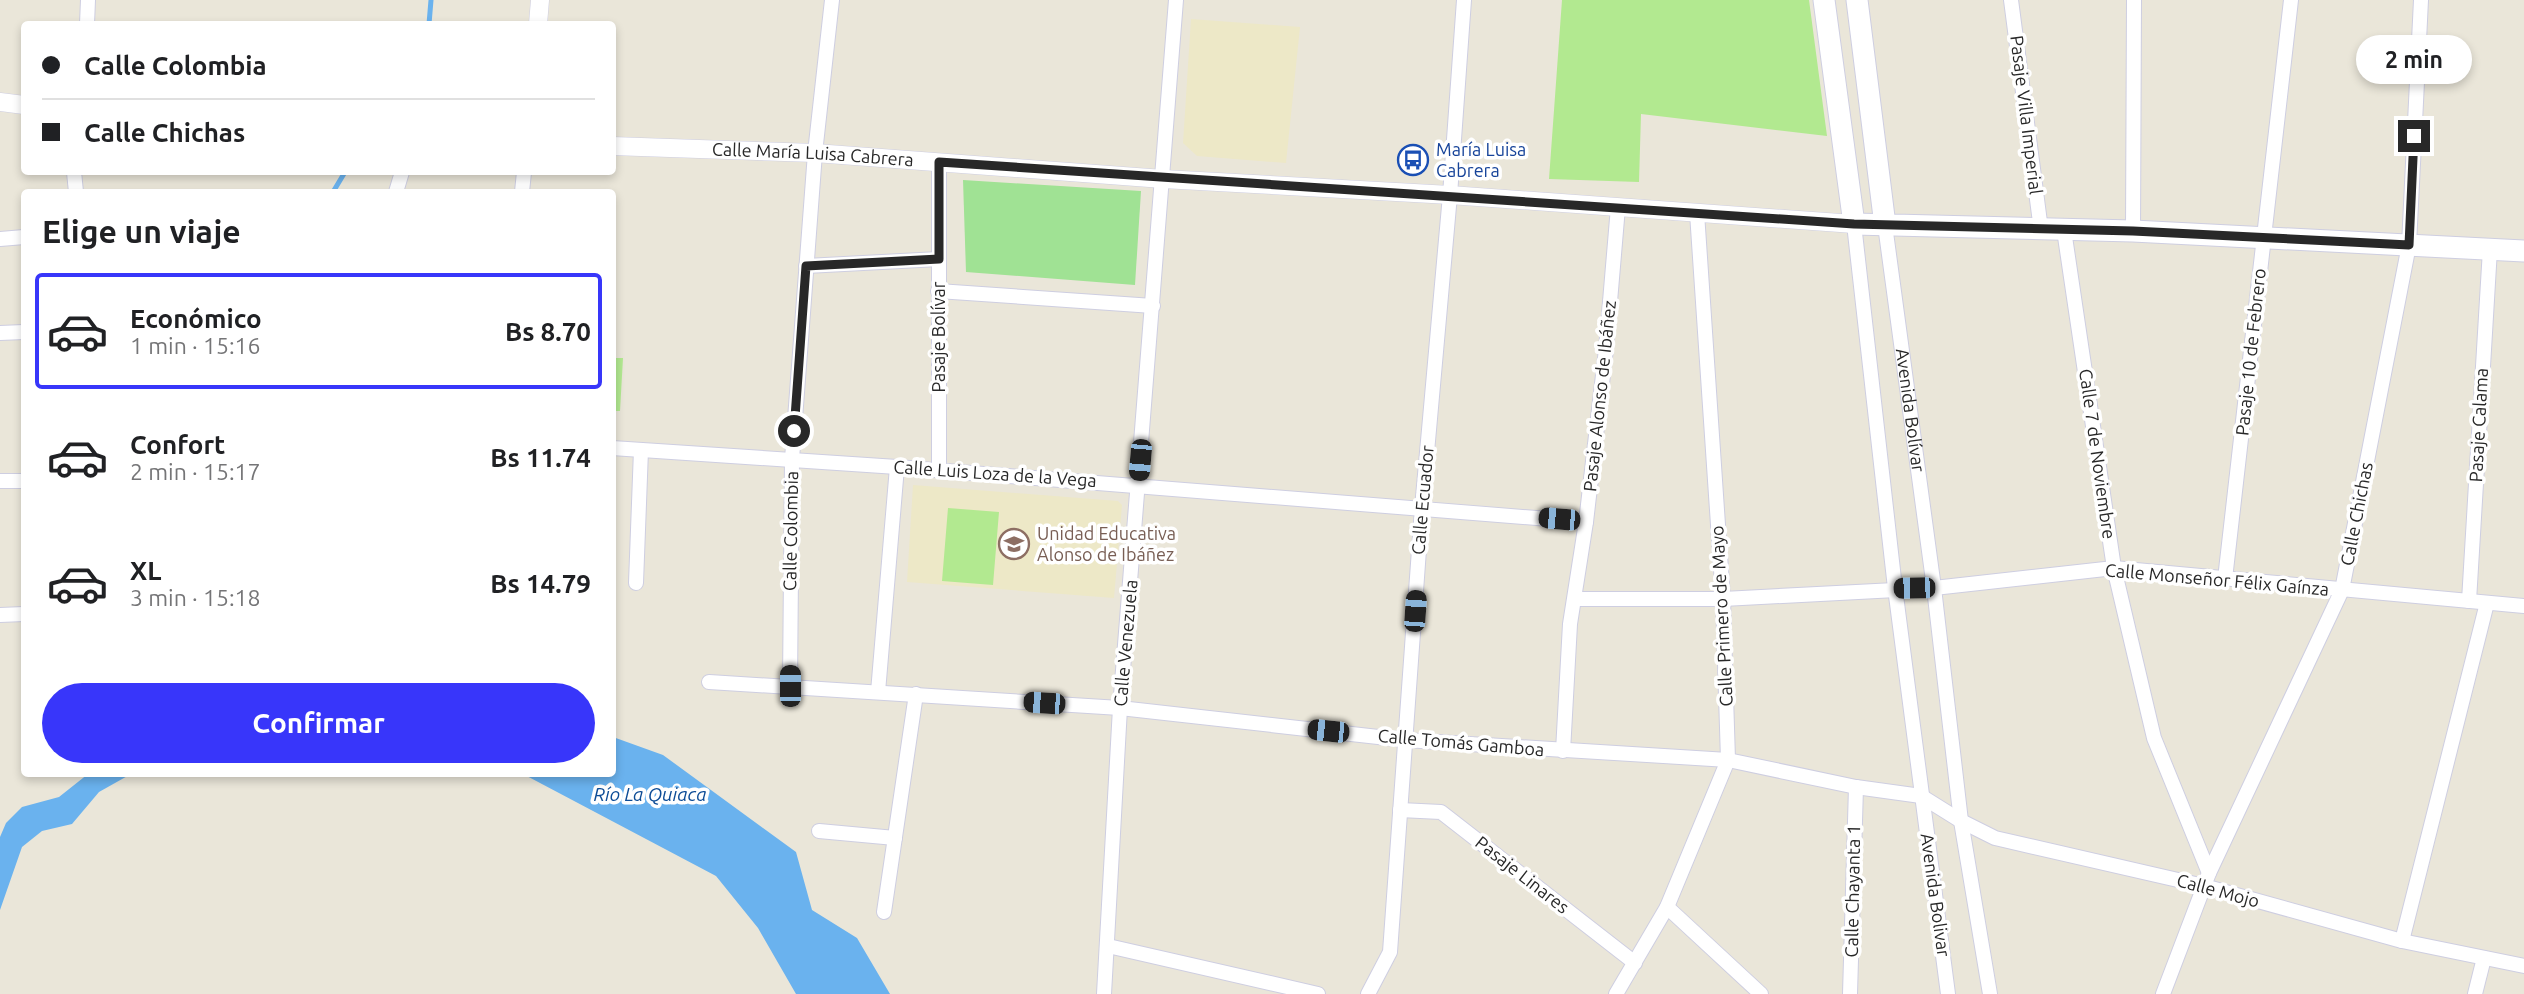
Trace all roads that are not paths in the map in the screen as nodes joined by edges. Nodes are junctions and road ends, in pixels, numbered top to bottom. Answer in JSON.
{"nodes":[{"id":1,"x":88,"y":0,"type":"edge"},
{"id":2,"x":540,"y":0,"type":"edge"},
{"id":3,"x":832,"y":0,"type":"edge"},
{"id":4,"x":1176,"y":0,"type":"edge"},
{"id":5,"x":1464,"y":0,"type":"edge"},
{"id":6,"x":1824,"y":0,"type":"edge"},
{"id":7,"x":1857,"y":0,"type":"edge"},
{"id":8,"x":2011,"y":0,"type":"edge"},
{"id":9,"x":2134,"y":0,"type":"edge"},
{"id":10,"x":2291,"y":0,"type":"edge"},
{"id":11,"x":2421,"y":0,"type":"edge"},
{"id":12,"x":87,"y":21,"type":"edge"},
{"id":13,"x":538,"y":21,"type":"edge"},
{"id":14,"x":0,"y":102,"type":"edge"},
{"id":15,"x":21,"y":105,"type":"edge"},
{"id":16,"x":616,"y":146,"type":"edge"},
{"id":17,"x":815,"y":153,"type":"junction"},
{"id":18,"x":939,"y":162,"type":"junction"},
{"id":19,"x":1163,"y":178,"type":"junction"},
{"id":20,"x":1450,"y":195,"type":"junction"},
{"id":21,"x":1618,"y":207,"type":"junction"},
{"id":22,"x":1696,"y":213,"type":"junction"},
{"id":23,"x":1854,"y":224,"type":"junction"},
{"id":24,"x":1885,"y":225,"type":"junction"},
{"id":25,"x":2041,"y":230,"type":"junction"},
{"id":26,"x":2064,"y":230,"type":"junction"},
{"id":27,"x":2133,"y":231,"type":"junction"},
{"id":28,"x":21,"y":237,"type":"edge"},
{"id":29,"x":2263,"y":238,"type":"junction"},
{"id":30,"x":0,"y":239,"type":"edge"},
{"id":31,"x":2409,"y":245,"type":"junction"},
{"id":32,"x":2490,"y":249,"type":"junction"},
{"id":33,"x":2524,"y":251,"type":"edge"},
{"id":34,"x":939,"y":259,"type":"junction"},
{"id":35,"x":806,"y":266,"type":"junction"},
{"id":36,"x":938,"y":292,"type":"junction"},
{"id":37,"x":1153,"y":306,"type":"junction"},
{"id":38,"x":21,"y":332,"type":"edge"},
{"id":39,"x":0,"y":333,"type":"edge"},
{"id":40,"x":616,"y":448,"type":"edge"},
{"id":41,"x":641,"y":450,"type":"junction"},
{"id":42,"x":792,"y":459,"type":"junction"},
{"id":43,"x":897,"y":467,"type":"junction"},
{"id":44,"x":939,"y":470,"type":"junction"},
{"id":45,"x":0,"y":481,"type":"edge"},
{"id":46,"x":21,"y":481,"type":"edge"},
{"id":47,"x":1138,"y":485,"type":"junction"},
{"id":48,"x":1422,"y":508,"type":"junction"},
{"id":49,"x":1586,"y":522,"type":"junction"},
{"id":50,"x":2113,"y":568,"type":"junction"},
{"id":51,"x":2225,"y":579,"type":"junction"},
{"id":52,"x":636,"y":583,"type":"dead end"},
{"id":53,"x":1895,"y":588,"type":"junction"},
{"id":54,"x":1934,"y":588,"type":"junction"},
{"id":55,"x":2342,"y":590,"type":"junction"},
{"id":56,"x":1575,"y":599,"type":"junction"},
{"id":57,"x":1723,"y":599,"type":"junction"},
{"id":58,"x":2469,"y":601,"type":"junction"},
{"id":59,"x":2487,"y":603,"type":"junction"},
{"id":60,"x":2524,"y":606,"type":"edge"},
{"id":61,"x":21,"y":614,"type":"edge"},
{"id":62,"x":0,"y":615,"type":"edge"},
{"id":63,"x":709,"y":682,"type":"dead end"},
{"id":64,"x":790,"y":686,"type":"junction"},
{"id":65,"x":878,"y":692,"type":"junction"},
{"id":66,"x":916,"y":694,"type":"junction"},
{"id":67,"x":1120,"y":708,"type":"junction"},
{"id":68,"x":1405,"y":740,"type":"junction"},
{"id":69,"x":1563,"y":751,"type":"junction"},
{"id":70,"x":1728,"y":760,"type":"junction"},
{"id":71,"x":1856,"y":787,"type":"junction"},
{"id":72,"x":1921,"y":796,"type":"junction"},
{"id":73,"x":1400,"y":810,"type":"junction"},
{"id":74,"x":1961,"y":821,"type":"junction"},
{"id":75,"x":819,"y":831,"type":"dead end"},
{"id":76,"x":895,"y":838,"type":"junction"},
{"id":77,"x":2207,"y":879,"type":"junction"},
{"id":78,"x":1667,"y":907,"type":"junction"},
{"id":79,"x":884,"y":912,"type":"dead end"},
{"id":80,"x":2402,"y":941,"type":"junction"},
{"id":81,"x":1108,"y":946,"type":"junction"},
{"id":82,"x":2484,"y":958,"type":"junction"},
{"id":83,"x":1635,"y":963,"type":"junction"},
{"id":84,"x":2524,"y":966,"type":"edge"},
{"id":85,"x":1104,"y":994,"type":"edge"},
{"id":86,"x":1318,"y":994,"type":"edge"},
{"id":87,"x":1368,"y":994,"type":"edge"},
{"id":88,"x":1616,"y":994,"type":"edge"},
{"id":89,"x":1760,"y":994,"type":"edge"},
{"id":90,"x":1850,"y":994,"type":"edge"},
{"id":91,"x":1948,"y":994,"type":"edge"},
{"id":92,"x":1990,"y":994,"type":"edge"},
{"id":93,"x":2162,"y":994,"type":"edge"},
{"id":94,"x":2475,"y":994,"type":"edge"}],
"edges":[{"from":1,"to":12,"type":"street"},
{"from":2,"to":13,"type":"street"},
{"from":3,"to":17,"type":"street","name":"Calle Colombia"},
{"from":4,"to":19,"type":"street","name":"Calle Venezuela"},
{"from":5,"to":20,"type":"street","name":"Calle Ecuador"},
{"from":6,"to":23,"type":"main road","name":"Avenida Bolívar"},
{"from":7,"to":24,"type":"main road","name":"Avenida Bolívar"},
{"from":8,"to":25,"type":"street","name":"Pasaje Villa Imperial"},
{"from":9,"to":27,"type":"street"},
{"from":10,"to":29,"type":"street","name":"Pasaje 10 de Febrero"},
{"from":11,"to":31,"type":"street","name":"Calle Chichas"},
{"from":14,"to":15,"type":"street"},
{"from":16,"to":17,"type":"street","name":"Calle María Luisa Cabrera"},
{"from":17,"to":18,"type":"street","name":"Calle María Luisa Cabrera"},
{"from":17,"to":35,"type":"street","name":"Calle Colombia"},
{"from":18,"to":19,"type":"street","name":"Calle María Luisa Cabrera"},
{"from":18,"to":34,"type":"street","name":"Pasaje Bolívar"},
{"from":19,"to":20,"type":"street","name":"Calle María Luisa Cabrera"},
{"from":19,"to":37,"type":"street","name":"Calle Venezuela"},
{"from":20,"to":21,"type":"street","name":"Calle María Luisa Cabrera"},
{"from":20,"to":48,"type":"street","name":"Calle Ecuador"},
{"from":21,"to":22,"type":"street","name":"Calle María Luisa Cabrera"},
{"from":21,"to":49,"type":"street","name":"Pasaje Alonso de Ibáñez"},
{"from":22,"to":23,"type":"street","name":"Calle María Luisa Cabrera"},
{"from":22,"to":57,"type":"street","name":"Calle Primero de Mayo"},
{"from":23,"to":24,"type":"main road","name":"Calle María Luisa Cabrera"},
{"from":23,"to":53,"type":"street","name":"Avenida Bolívar"},
{"from":24,"to":25,"type":"main road","name":"Calle María Luisa Cabrera"},
{"from":24,"to":54,"type":"street","name":"Avenida Bolívar"},
{"from":25,"to":26,"type":"main road","name":"Calle María Luisa Cabrera"},
{"from":26,"to":27,"type":"main road","name":"Calle María Luisa Cabrera"},
{"from":26,"to":50,"type":"street","name":"Calle 7 de Noviembre"},
{"from":27,"to":29,"type":"main road","name":"Calle María Luisa Cabrera"},
{"from":28,"to":30,"type":"street"},
{"from":29,"to":31,"type":"main road","name":"Calle María Luisa Cabrera"},
{"from":29,"to":51,"type":"street","name":"Pasaje 10 de Febrero"},
{"from":31,"to":32,"type":"main road","name":"Calle María Luisa Cabrera"},
{"from":31,"to":55,"type":"street","name":"Calle Chichas"},
{"from":32,"to":33,"type":"main road","name":"Calle María Luisa Cabrera"},
{"from":32,"to":58,"type":"street","name":"Pasaje Calama"},
{"from":34,"to":35,"type":"street"},
{"from":34,"to":36,"type":"street","name":"Pasaje Bolívar"},
{"from":35,"to":42,"type":"street","name":"Calle Colombia"},
{"from":36,"to":37,"type":"street"},
{"from":36,"to":44,"type":"street","name":"Pasaje Bolívar"},
{"from":37,"to":47,"type":"street","name":"Calle Venezuela"},
{"from":38,"to":39,"type":"street"},
{"from":40,"to":41,"type":"street","name":"Calle Luis Loza de la Vega"},
{"from":41,"to":42,"type":"street","name":"Calle Luis Loza de la Vega"},
{"from":41,"to":52,"type":"street"},
{"from":42,"to":43,"type":"street","name":"Calle Luis Loza de la Vega"},
{"from":42,"to":64,"type":"street","name":"Calle Colombia"},
{"from":43,"to":44,"type":"street","name":"Calle Luis Loza de la Vega"},
{"from":43,"to":65,"type":"street"},
{"from":44,"to":47,"type":"street","name":"Calle Luis Loza de la Vega"},
{"from":45,"to":46,"type":"street"},
{"from":47,"to":48,"type":"street","name":"Calle Luis Loza de la Vega"},
{"from":47,"to":67,"type":"street","name":"Calle Venezuela"},
{"from":48,"to":49,"type":"street","name":"Calle Luis Loza de la Vega"},
{"from":48,"to":68,"type":"street","name":"Calle Ecuador"},
{"from":49,"to":56,"type":"street","name":"Pasaje Alonso de Ibáñez"},
{"from":50,"to":51,"type":"street","name":"Calle Monseñor Félix Gaínza"},
{"from":50,"to":54,"type":"street","name":"Calle Monseñor Félix Gaínza"},
{"from":50,"to":77,"type":"street","name":"Calle 7 de Noviembre"},
{"from":51,"to":55,"type":"street","name":"Calle Monseñor Félix Gaínza"},
{"from":53,"to":54,"type":"street","name":"Calle Monseñor Félix Gaínza"},
{"from":53,"to":57,"type":"street","name":"Calle Monseñor Félix Gaínza"},
{"from":53,"to":72,"type":"street","name":"Avenida Bolívar"},
{"from":54,"to":74,"type":"street","name":"Avenida Bolívar"},
{"from":55,"to":58,"type":"street","name":"Calle Monseñor Félix Gaínza"},
{"from":55,"to":77,"type":"street","name":"Calle Chichas"},
{"from":56,"to":57,"type":"street","name":"Calle Monseñor Félix Gaínza"},
{"from":56,"to":69,"type":"street","name":"Pasaje Alonso de Ibáñez"},
{"from":57,"to":70,"type":"street","name":"Calle Primero de Mayo"},
{"from":58,"to":59,"type":"street","name":"Calle Monseñor Félix Gaínza"},
{"from":59,"to":60,"type":"street","name":"Calle Monseñor Félix Gaínza"},
{"from":59,"to":80,"type":"street"},
{"from":61,"to":62,"type":"street"},
{"from":63,"to":64,"type":"street","name":"Calle Tomás Gamboa"},
{"from":64,"to":65,"type":"street","name":"Calle Tomás Gamboa"},
{"from":65,"to":66,"type":"street","name":"Calle Tomás Gamboa"},
{"from":66,"to":67,"type":"street","name":"Calle Tomás Gamboa"},
{"from":66,"to":76,"type":"street"},
{"from":67,"to":68,"type":"street","name":"Calle Tomás Gamboa"},
{"from":67,"to":81,"type":"street","name":"Calle Venezuela"},
{"from":68,"to":69,"type":"street","name":"Calle Tomás Gamboa"},
{"from":68,"to":73,"type":"street","name":"Calle Ecuador"},
{"from":69,"to":70,"type":"street","name":"Calle Tomás Gamboa"},
{"from":70,"to":71,"type":"street","name":"Calle Tomás Gamboa"},
{"from":70,"to":78,"type":"street","name":"Calle Primero de Mayo"},
{"from":71,"to":72,"type":"street","name":"Calle Tomás Gamboa"},
{"from":71,"to":90,"type":"street","name":"Calle Chayanta 1"},
{"from":72,"to":74,"type":"street","name":"Calle Mojo"},
{"from":72,"to":91,"type":"street","name":"Avenida Bolivar"},
{"from":73,"to":83,"type":"street","name":"Pasaje Linares"},
{"from":73,"to":87,"type":"street","name":"Calle Ecuador"},
{"from":74,"to":77,"type":"street","name":"Calle Mojo"},
{"from":74,"to":92,"type":"street","name":"Avenida Bolivar"},
{"from":75,"to":76,"type":"street"},
{"from":76,"to":79,"type":"street"},
{"from":77,"to":80,"type":"street","name":"Calle Mojo"},
{"from":77,"to":93,"type":"street","name":"Calle Chichas"},
{"from":78,"to":83,"type":"street","name":"Calle Primero de Mayo"},
{"from":78,"to":89,"type":"street"},
{"from":80,"to":82,"type":"street","name":"Calle Mojo"},
{"from":81,"to":85,"type":"street","name":"Calle Venezuela"},
{"from":81,"to":86,"type":"street"},
{"from":82,"to":84,"type":"street","name":"Calle Mojo"},
{"from":82,"to":94,"type":"street"},
{"from":83,"to":88,"type":"street","name":"Calle Primero de Mayo"}]}
